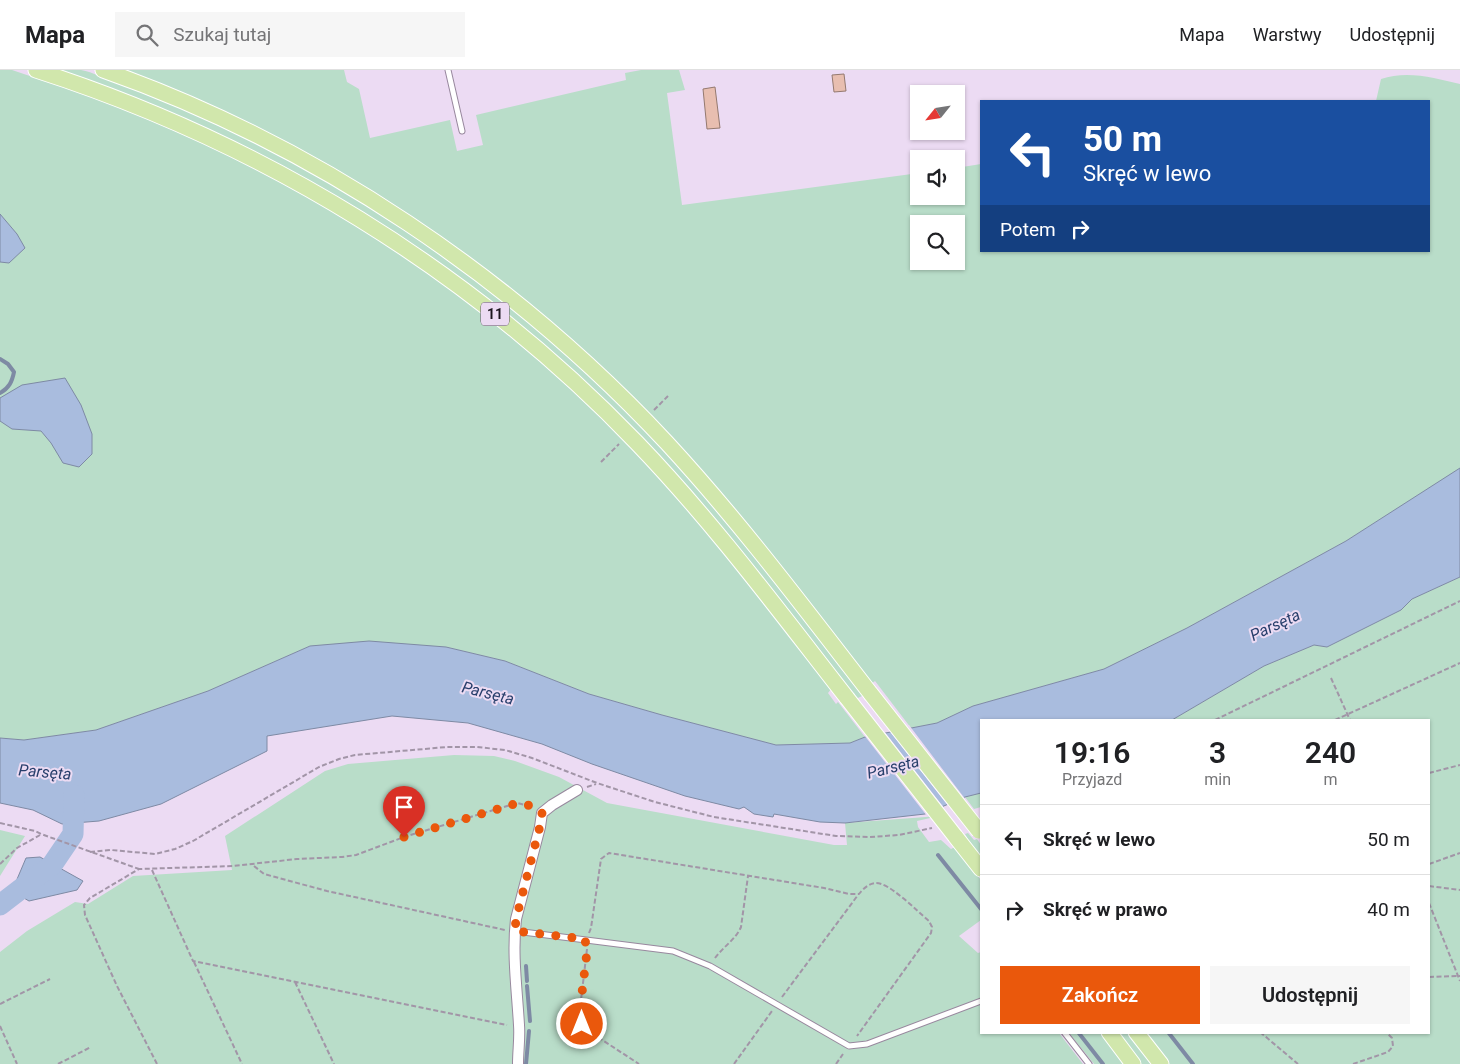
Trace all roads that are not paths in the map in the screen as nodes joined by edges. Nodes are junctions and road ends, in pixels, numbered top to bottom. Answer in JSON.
{"nodes":[{"id":1,"x":36,"y":70,"type":"edge"},
{"id":2,"x":103,"y":70,"type":"edge"},
{"id":3,"x":448,"y":70,"type":"edge"},
{"id":4,"x":462,"y":131,"type":"dead end"},
{"id":5,"x":577,"y":790,"type":"dead end"},
{"id":6,"x":980,"y":833,"type":"edge"},
{"id":7,"x":980,"y":868,"type":"edge"},
{"id":8,"x":515,"y":931,"type":"junction"},
{"id":9,"x":980,"y":1001,"type":"edge"},
{"id":10,"x":1066,"y":1034,"type":"edge"},
{"id":11,"x":1110,"y":1034,"type":"edge"},
{"id":12,"x":1138,"y":1034,"type":"edge"},
{"id":13,"x":518,"y":1064,"type":"edge"},
{"id":14,"x":1089,"y":1064,"type":"edge"},
{"id":15,"x":1133,"y":1064,"type":"edge"},
{"id":16,"x":1161,"y":1064,"type":"edge"}],
"edges":[{"from":1,"to":7,"type":"main road","number":"11","bridge":true},
{"from":2,"to":6,"type":"main road","number":"11","bridge":true},
{"from":3,"to":4,"type":"lane"},
{"from":5,"to":8,"type":"street"},
{"from":8,"to":9,"type":"lane"},
{"from":8,"to":13,"type":"street"},
{"from":10,"to":14,"type":"lane"},
{"from":11,"to":15,"type":"main road"},
{"from":12,"to":16,"type":"main road"}]}
